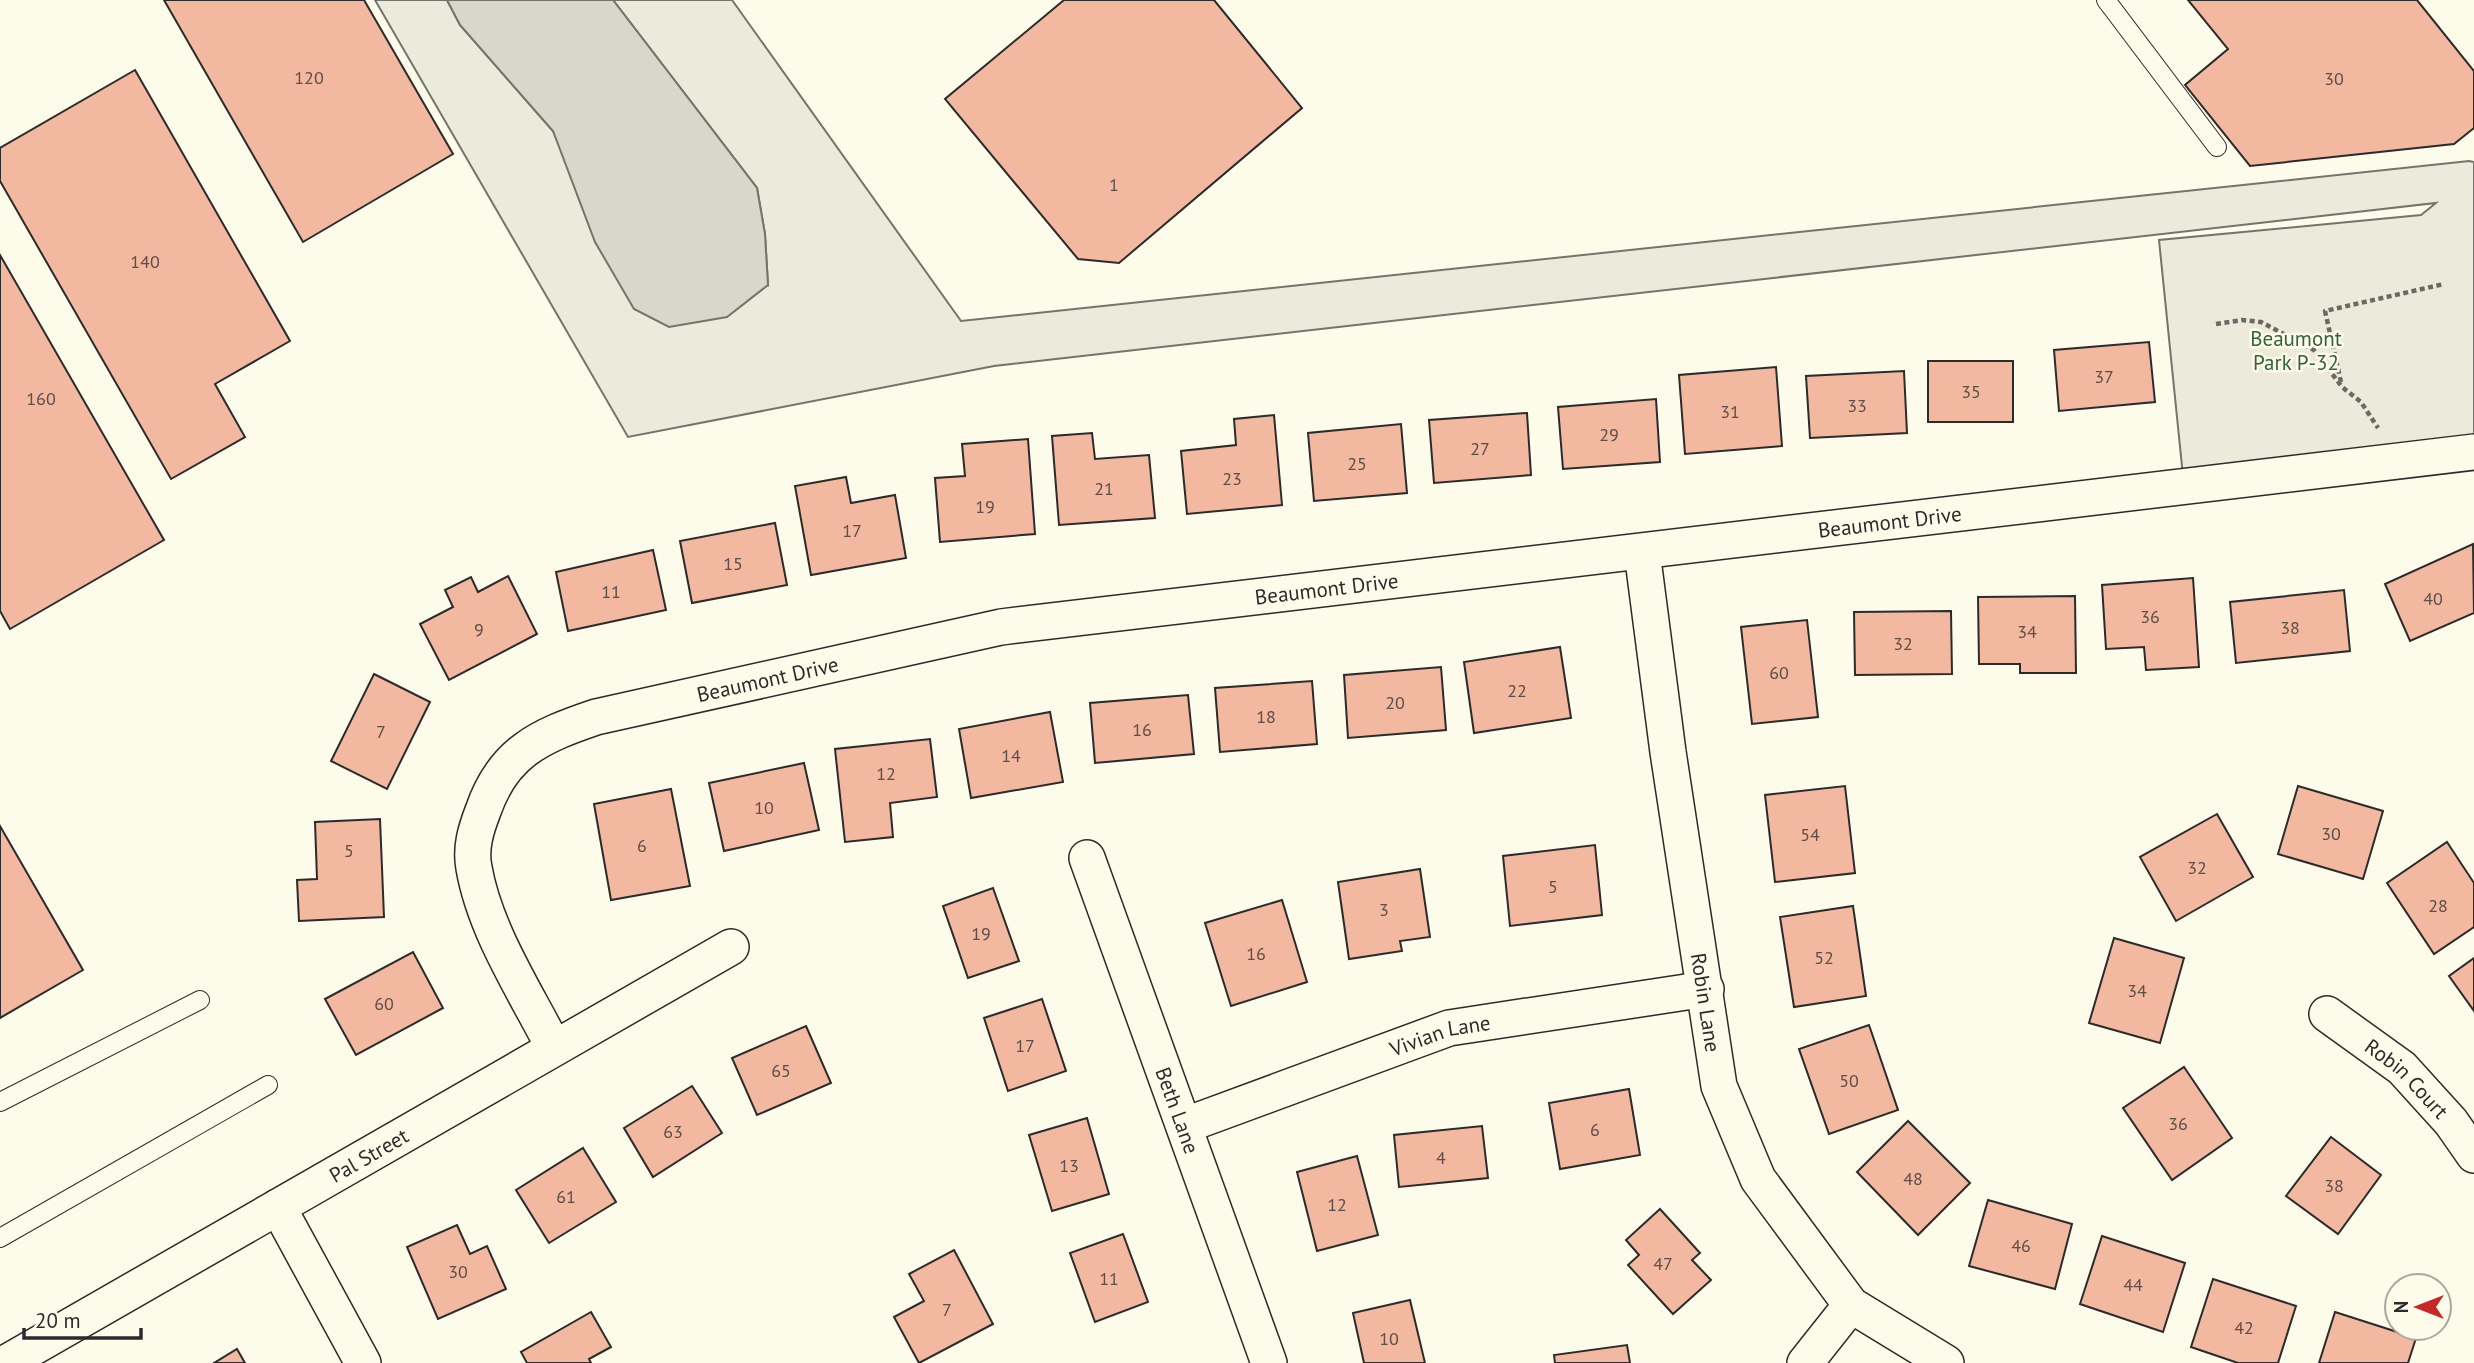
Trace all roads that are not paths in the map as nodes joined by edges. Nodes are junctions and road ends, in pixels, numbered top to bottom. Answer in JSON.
{"nodes":[{"id":1,"x":2106,"y":0,"type":"edge"},
{"id":2,"x":2217,"y":147,"type":"dead end"},
{"id":3,"x":2474,"y":452,"type":"edge"},
{"id":4,"x":1642,"y":552,"type":"junction"},
{"id":5,"x":1087,"y":858,"type":"dead end"},
{"id":6,"x":731,"y":947,"type":"dead end"},
{"id":7,"x":1706,"y":989,"type":"junction"},
{"id":8,"x":200,"y":1000,"type":"dead end"},
{"id":9,"x":2327,"y":1014,"type":"dead end"},
{"id":10,"x":554,"y":1048,"type":"junction"},
{"id":11,"x":268,"y":1085,"type":"dead end"},
{"id":12,"x":0,"y":1102,"type":"edge"},
{"id":13,"x":1186,"y":1125,"type":"junction"},
{"id":14,"x":2474,"y":1155,"type":"edge"},
{"id":15,"x":278,"y":1207,"type":"junction"},
{"id":16,"x":0,"y":1238,"type":"edge"},
{"id":17,"x":1851,"y":1305,"type":"junction"},
{"id":18,"x":1265,"y":1362,"type":"edge"},
{"id":19,"x":6,"y":1363,"type":"edge"},
{"id":20,"x":363,"y":1363,"type":"edge"},
{"id":21,"x":1805,"y":1363,"type":"edge"},
{"id":22,"x":1946,"y":1363,"type":"edge"}],
"edges":[{"from":1,"to":2,"type":"lane"},
{"from":3,"to":4,"type":"street","name":"Beaumont Drive"},
{"from":4,"to":7,"type":"street","name":"Robin Lane"},
{"from":4,"to":10,"type":"street","name":"Beaumont Drive"},
{"from":5,"to":13,"type":"street","name":"Beth Lane"},
{"from":6,"to":10,"type":"street","name":"Pal Street"},
{"from":7,"to":13,"type":"street","name":"Vivian Lane"},
{"from":7,"to":17,"type":"street","name":"Robin Lane"},
{"from":8,"to":12,"type":"lane"},
{"from":9,"to":14,"type":"street","name":"Robin Court"},
{"from":10,"to":15,"type":"street","name":"Pal Street"},
{"from":11,"to":16,"type":"lane"},
{"from":13,"to":18,"type":"street","name":"Beth Lane"},
{"from":15,"to":19,"type":"street","name":"Pal Street"},
{"from":15,"to":20,"type":"street"},
{"from":17,"to":21,"type":"street"},
{"from":17,"to":22,"type":"street","name":"Robin Lane"}]}
